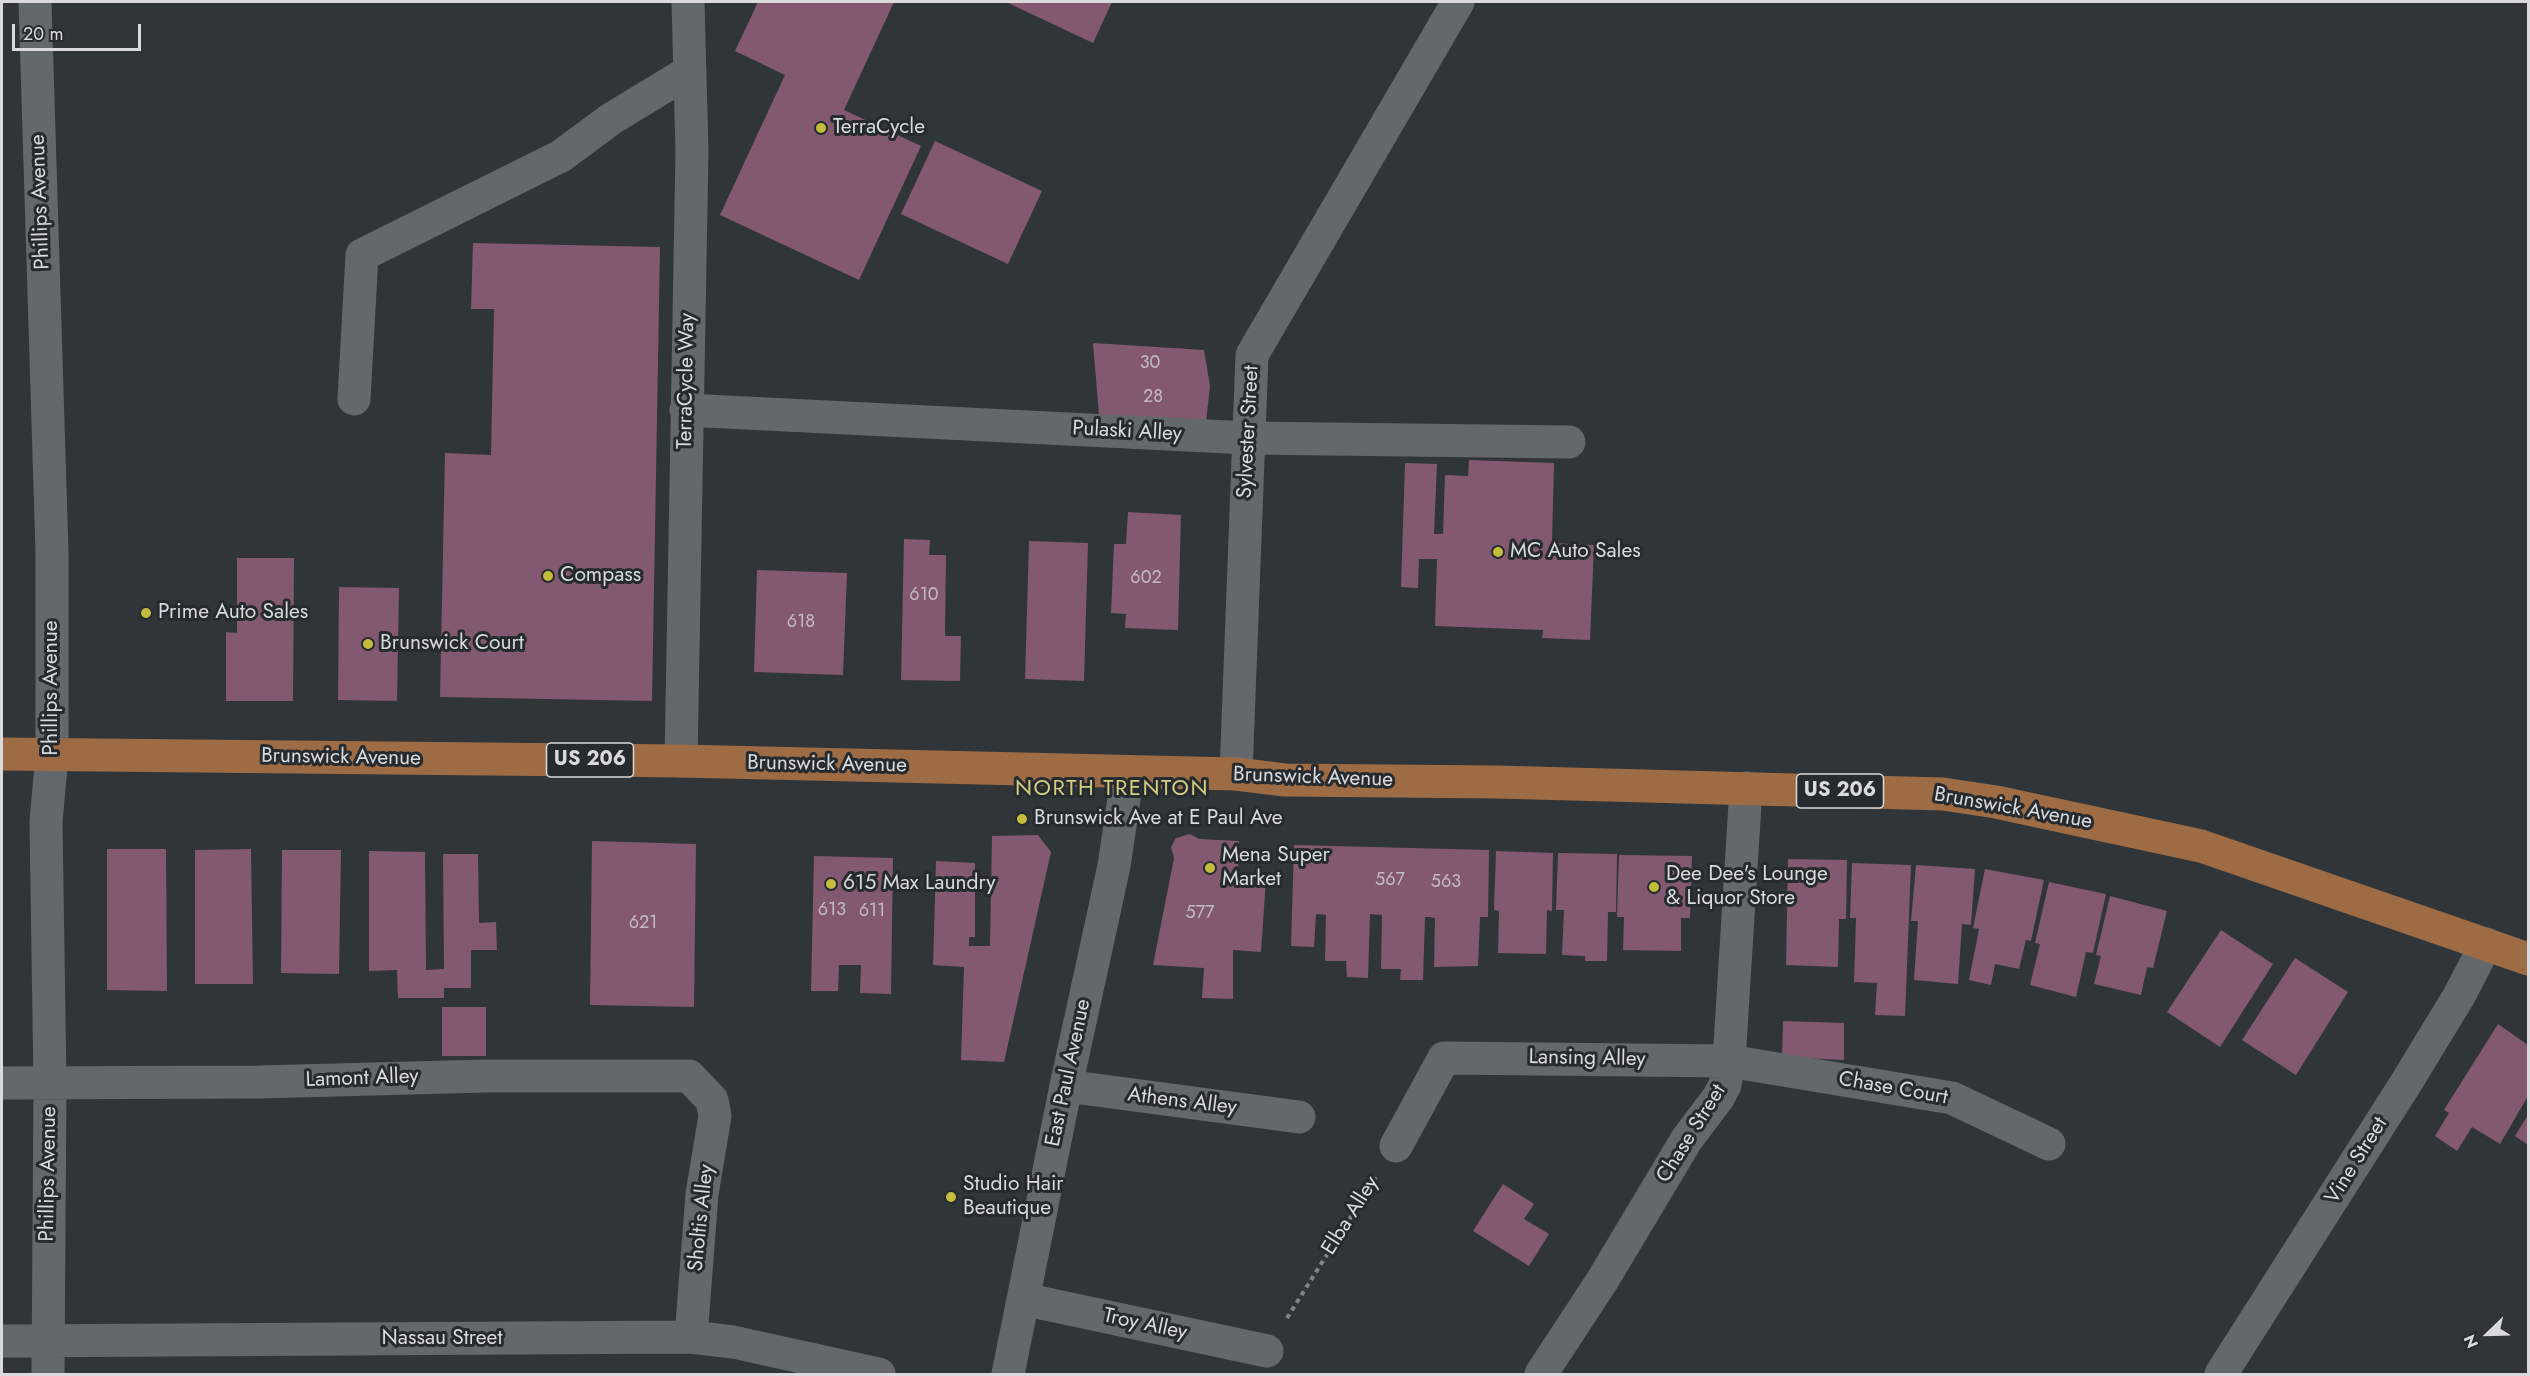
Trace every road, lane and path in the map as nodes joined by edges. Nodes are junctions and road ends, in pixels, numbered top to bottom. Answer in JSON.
{"nodes":[{"id":1,"x":35,"y":2,"type":"edge"},
{"id":2,"x":688,"y":2,"type":"edge"},
{"id":3,"x":1458,"y":2,"type":"edge"},
{"id":4,"x":690,"y":71,"type":"junction"},
{"id":5,"x":354,"y":399,"type":"dead end"},
{"id":6,"x":686,"y":410,"type":"junction"},
{"id":7,"x":1248,"y":438,"type":"junction"},
{"id":8,"x":1569,"y":442,"type":"dead end"},
{"id":9,"x":2,"y":754,"type":"edge"},
{"id":10,"x":52,"y":755,"type":"junction"},
{"id":11,"x":681,"y":761,"type":"junction"},
{"id":12,"x":1128,"y":772,"type":"junction"},
{"id":13,"x":1236,"y":774,"type":"junction"},
{"id":14,"x":1746,"y":788,"type":"junction"},
{"id":15,"x":2486,"y":944,"type":"junction"},
{"id":16,"x":2529,"y":959,"type":"edge"},
{"id":17,"x":1730,"y":1061,"type":"junction"},
{"id":18,"x":2,"y":1083,"type":"edge"},
{"id":19,"x":50,"y":1083,"type":"junction"},
{"id":20,"x":1066,"y":1086,"type":"junction"},
{"id":21,"x":712,"y":1100,"type":"joint"},
{"id":22,"x":1299,"y":1117,"type":"dead end"},
{"id":23,"x":2049,"y":1144,"type":"dead end"},
{"id":24,"x":1396,"y":1146,"type":"joint"},
{"id":25,"x":1023,"y":1299,"type":"junction"},
{"id":26,"x":691,"y":1337,"type":"junction"},
{"id":27,"x":2,"y":1341,"type":"edge"},
{"id":28,"x":47,"y":1341,"type":"junction"},
{"id":29,"x":1267,"y":1351,"type":"joint"},
{"id":30,"x":48,"y":1374,"type":"edge"},
{"id":31,"x":879,"y":1374,"type":"edge"},
{"id":32,"x":1008,"y":1374,"type":"edge"},
{"id":33,"x":1541,"y":1374,"type":"edge"},
{"id":34,"x":2221,"y":1374,"type":"edge"}],
"edges":[{"from":1,"to":10,"type":"street","name":"Phillips Avenue"},
{"from":2,"to":4,"type":"street","name":"TerraCycle Way"},
{"from":3,"to":7,"type":"street","name":"Sylvester Street"},
{"from":4,"to":5,"type":"street"},
{"from":4,"to":6,"type":"street","name":"TerraCycle Way"},
{"from":6,"to":7,"type":"street","name":"Pulaski Alley"},
{"from":6,"to":11,"type":"street","name":"TerraCycle Way"},
{"from":7,"to":8,"type":"street","name":"Pulaski Alley"},
{"from":7,"to":13,"type":"street","name":"Sylvester Street"},
{"from":9,"to":10,"type":"main road","name":"Brunswick Avenue","number":"US 206"},
{"from":10,"to":11,"type":"main road","name":"Brunswick Avenue","number":"US 206"},
{"from":10,"to":19,"type":"street","name":"Phillips Avenue"},
{"from":11,"to":12,"type":"main road","name":"Brunswick Avenue","number":"US 206"},
{"from":12,"to":13,"type":"main road","name":"Brunswick Avenue","number":"US 206"},
{"from":12,"to":20,"type":"street","name":"East Paul Avenue"},
{"from":13,"to":14,"type":"main road","name":"Brunswick Avenue","number":"US 206"},
{"from":14,"to":15,"type":"main road","name":"Brunswick Avenue","number":"US 206"},
{"from":14,"to":17,"type":"street","name":"Chase Street"},
{"from":15,"to":16,"type":"main road","name":"Brunswick Avenue","number":"US 206"},
{"from":15,"to":34,"type":"street","name":"Vine Street"},
{"from":17,"to":23,"type":"street","name":"Chase Court"},
{"from":17,"to":24,"type":"street","name":"Lansing Alley"},
{"from":17,"to":33,"type":"street","name":"Chase Street"},
{"from":18,"to":19,"type":"street","name":"Lamont Alley"},
{"from":19,"to":21,"type":"street","name":"Lamont Alley"},
{"from":19,"to":28,"type":"street","name":"Phillips Avenue"},
{"from":20,"to":22,"type":"street","name":"Athens Alley"},
{"from":20,"to":25,"type":"street","name":"East Paul Avenue"},
{"from":21,"to":26,"type":"street","name":"Sholtis Alley"},
{"from":24,"to":29,"type":"path","name":"Elba Alley"},
{"from":25,"to":29,"type":"street","name":"Troy Alley"},
{"from":25,"to":32,"type":"street","name":"East Paul Avenue"},
{"from":26,"to":28,"type":"street","name":"Nassau Street"},
{"from":26,"to":31,"type":"street","name":"Nassau Street"},
{"from":27,"to":28,"type":"street","name":"Nassau Street"},
{"from":28,"to":30,"type":"street","name":"Phillips Avenue"}]}
